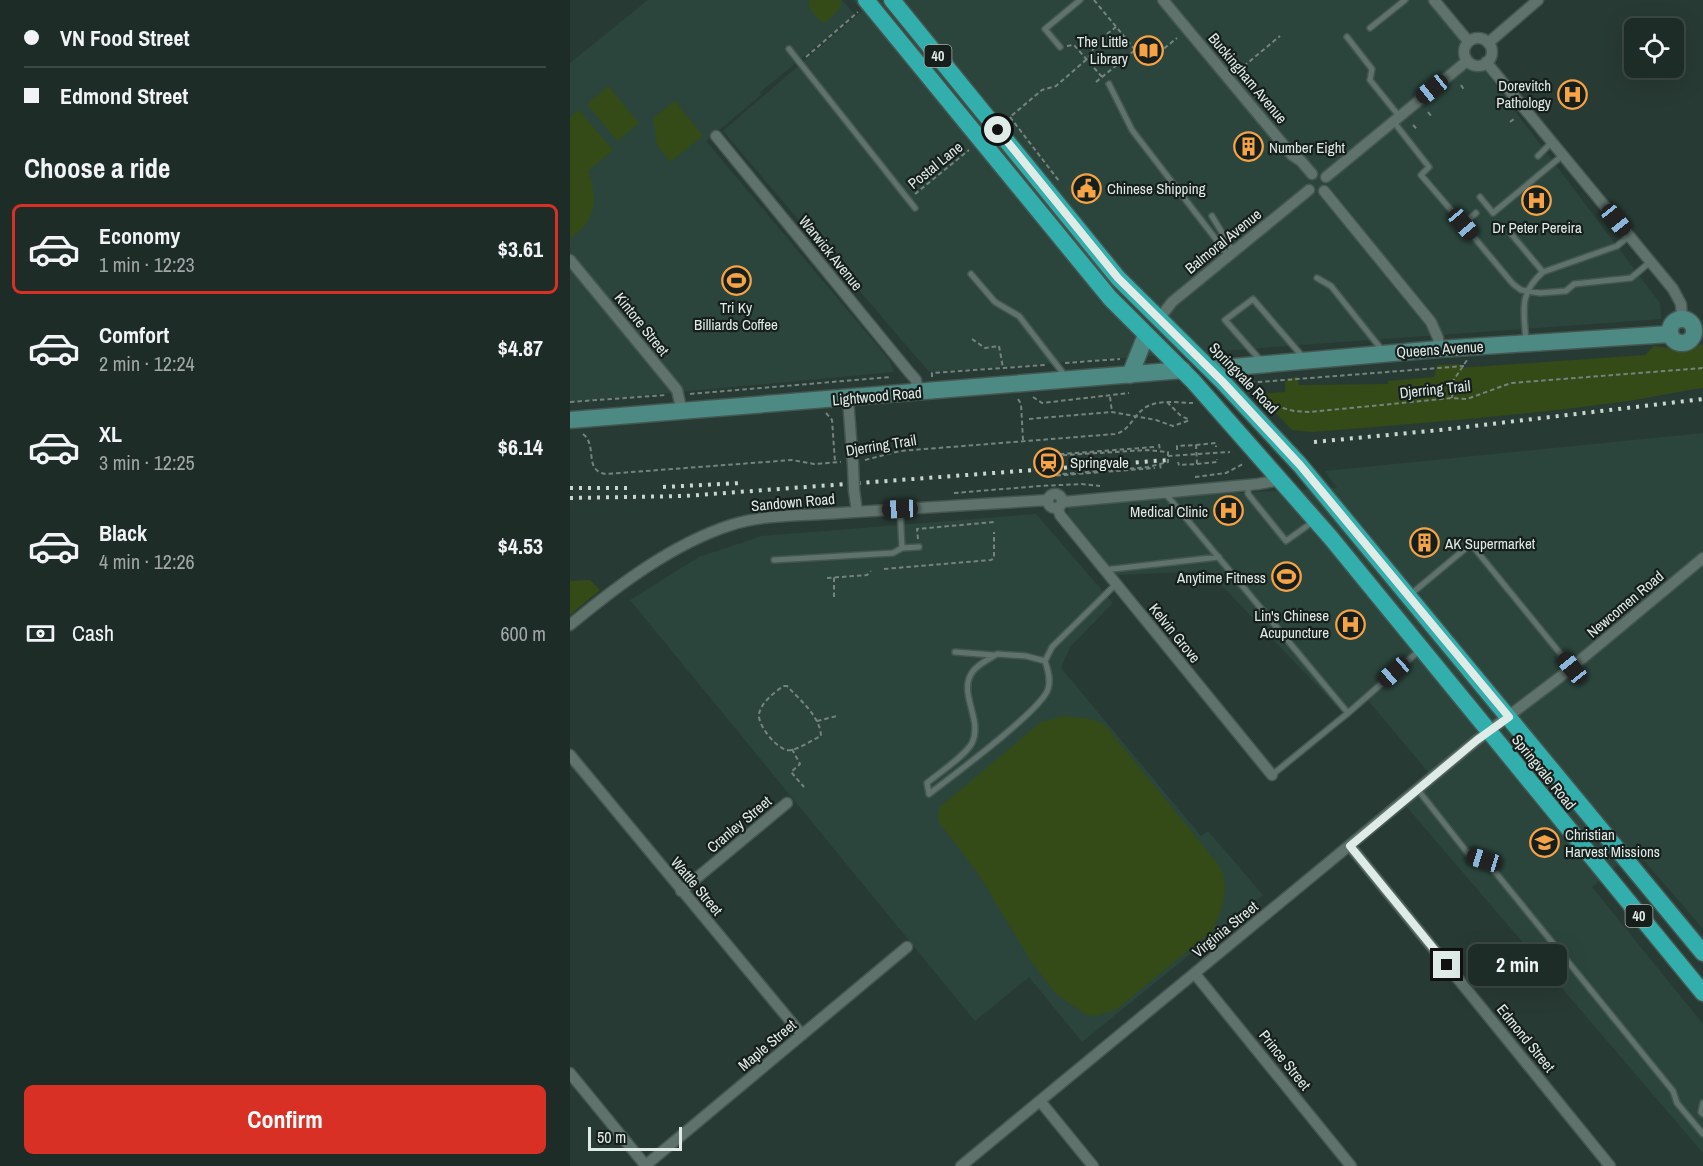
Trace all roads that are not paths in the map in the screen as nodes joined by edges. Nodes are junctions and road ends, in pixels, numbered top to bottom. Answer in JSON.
{"nodes":[{"id":1,"x":892,"y":0,"type":"edge"},
{"id":2,"x":1080,"y":0,"type":"edge"},
{"id":3,"x":1163,"y":0,"type":"edge"},
{"id":4,"x":1405,"y":0,"type":"edge"},
{"id":5,"x":1434,"y":0,"type":"edge"},
{"id":6,"x":1538,"y":0,"type":"edge"},
{"id":7,"x":860,"y":3,"type":"edge"},
{"id":8,"x":1370,"y":28,"type":"dead end"},
{"id":9,"x":1347,"y":37,"type":"dead end"},
{"id":10,"x":1468,"y":41,"type":"junction"},
{"id":11,"x":1488,"y":43,"type":"junction"},
{"id":12,"x":1060,"y":47,"type":"road end"},
{"id":13,"x":789,"y":49,"type":"dead end"},
{"id":14,"x":1467,"y":61,"type":"junction"},
{"id":15,"x":1486,"y":62,"type":"junction"},
{"id":16,"x":1108,"y":84,"type":"road end"},
{"id":17,"x":1396,"y":119,"type":"junction"},
{"id":18,"x":716,"y":136,"type":"dead end"},
{"id":19,"x":1552,"y":142,"type":"junction"},
{"id":20,"x":1563,"y":155,"type":"junction"},
{"id":21,"x":1538,"y":156,"type":"dead end"},
{"id":22,"x":1312,"y":174,"type":"junction"},
{"id":23,"x":1326,"y":177,"type":"junction"},
{"id":24,"x":1309,"y":190,"type":"junction"},
{"id":25,"x":1324,"y":191,"type":"junction"},
{"id":26,"x":1480,"y":197,"type":"dead end"},
{"id":27,"x":915,"y":207,"type":"dead end"},
{"id":28,"x":1476,"y":213,"type":"dead end"},
{"id":29,"x":1212,"y":216,"type":"dead end"},
{"id":30,"x":1463,"y":224,"type":"junction"},
{"id":31,"x":1512,"y":235,"type":"dead end"},
{"id":32,"x":1629,"y":236,"type":"junction"},
{"id":33,"x":1231,"y":253,"type":"junction"},
{"id":34,"x":570,"y":260,"type":"edge"},
{"id":35,"x":1650,"y":262,"type":"junction"},
{"id":36,"x":1543,"y":272,"type":"junction"},
{"id":37,"x":971,"y":274,"type":"dead end"},
{"id":38,"x":1317,"y":278,"type":"dead end"},
{"id":39,"x":1529,"y":291,"type":"junction"},
{"id":40,"x":1159,"y":319,"type":"junction"},
{"id":41,"x":1693,"y":326,"type":"edge"},
{"id":42,"x":1146,"y":335,"type":"junction"},
{"id":43,"x":1526,"y":343,"type":"junction"},
{"id":44,"x":1438,"y":349,"type":"junction"},
{"id":45,"x":1385,"y":353,"type":"junction"},
{"id":46,"x":1307,"y":362,"type":"junction"},
{"id":47,"x":1264,"y":365,"type":"junction"},
{"id":48,"x":1211,"y":369,"type":"junction"},
{"id":49,"x":1183,"y":370,"type":"junction"},
{"id":50,"x":1130,"y":375,"type":"junction"},
{"id":51,"x":1069,"y":380,"type":"junction"},
{"id":52,"x":916,"y":392,"type":"junction"},
{"id":53,"x":848,"y":399,"type":"junction"},
{"id":54,"x":680,"y":403,"type":"junction"},
{"id":55,"x":573,"y":427,"type":"edge"},
{"id":56,"x":1281,"y":480,"type":"junction"},
{"id":57,"x":1248,"y":485,"type":"junction"},
{"id":58,"x":1164,"y":491,"type":"junction"},
{"id":59,"x":1048,"y":500,"type":"joint"},
{"id":60,"x":1060,"y":505,"type":"junction"},
{"id":61,"x":900,"y":509,"type":"junction"},
{"id":62,"x":857,"y":512,"type":"junction"},
{"id":63,"x":1315,"y":520,"type":"junction"},
{"id":64,"x":919,"y":547,"type":"road end"},
{"id":65,"x":902,"y":548,"type":"junction"},
{"id":66,"x":1219,"y":557,"type":"junction"},
{"id":67,"x":1703,"y":558,"type":"edge"},
{"id":68,"x":774,"y":560,"type":"dead end"},
{"id":69,"x":1104,"y":570,"type":"junction"},
{"id":70,"x":1116,"y":584,"type":"junction"},
{"id":71,"x":1409,"y":596,"type":"junction"},
{"id":72,"x":570,"y":625,"type":"edge"},
{"id":73,"x":1421,"y":649,"type":"junction"},
{"id":74,"x":955,"y":652,"type":"dead end"},
{"id":75,"x":994,"y":656,"type":"junction"},
{"id":76,"x":1045,"y":661,"type":"junction"},
{"id":77,"x":1572,"y":668,"type":"junction"},
{"id":78,"x":1348,"y":713,"type":"junction"},
{"id":79,"x":1509,"y":717,"type":"junction"},
{"id":80,"x":1488,"y":732,"type":"junction"},
{"id":81,"x":570,"y":754,"type":"edge"},
{"id":82,"x":1272,"y":775,"type":"joint"},
{"id":83,"x":1418,"y":790,"type":"junction"},
{"id":84,"x":787,"y":803,"type":"dead end"},
{"id":85,"x":1350,"y":846,"type":"junction"},
{"id":86,"x":681,"y":891,"type":"junction"},
{"id":87,"x":907,"y":947,"type":"dead end"},
{"id":88,"x":1703,"y":953,"type":"edge"},
{"id":89,"x":1195,"y":974,"type":"junction"},
{"id":90,"x":1703,"y":993,"type":"edge"},
{"id":91,"x":802,"y":1035,"type":"junction"},
{"id":92,"x":570,"y":1074,"type":"edge"},
{"id":93,"x":1040,"y":1101,"type":"junction"},
{"id":94,"x":1703,"y":1103,"type":"edge"},
{"id":95,"x":1703,"y":1114,"type":"edge"},
{"id":96,"x":1703,"y":1134,"type":"edge"},
{"id":97,"x":646,"y":1166,"type":"edge"},
{"id":98,"x":961,"y":1166,"type":"edge"},
{"id":99,"x":1093,"y":1166,"type":"edge"},
{"id":100,"x":1351,"y":1166,"type":"edge"},
{"id":101,"x":1610,"y":1166,"type":"edge"}],
"edges":[{"from":1,"to":40,"type":"highway","name":"Springvale Road","number":"40"},
{"from":2,"to":12,"type":"lane"},
{"from":3,"to":22,"type":"street","name":"Buckingham Avenue"},
{"from":4,"to":8,"type":"lane"},
{"from":5,"to":10,"type":"street"},
{"from":6,"to":11,"type":"street"},
{"from":7,"to":42,"type":"highway","name":"Springvale Road","number":"40"},
{"from":9,"to":17,"type":"lane"},
{"from":10,"to":11,"type":"street"},
{"from":10,"to":14,"type":"street"},
{"from":11,"to":15,"type":"street"},
{"from":13,"to":27,"type":"lane"},
{"from":14,"to":15,"type":"street"},
{"from":14,"to":17,"type":"street"},
{"from":15,"to":19,"type":"street"},
{"from":16,"to":33,"type":"lane"},
{"from":17,"to":23,"type":"street"},
{"from":17,"to":30,"type":"lane"},
{"from":18,"to":52,"type":"street","name":"Warwick Avenue"},
{"from":19,"to":20,"type":"street"},
{"from":19,"to":21,"type":"lane"},
{"from":20,"to":26,"type":"lane"},
{"from":20,"to":32,"type":"street"},
{"from":22,"to":23,"type":"street"},
{"from":22,"to":24,"type":"street"},
{"from":23,"to":25,"type":"street"},
{"from":24,"to":25,"type":"street"},
{"from":24,"to":33,"type":"street","name":"Balmoral Avenue"},
{"from":25,"to":44,"type":"street"},
{"from":28,"to":30,"type":"lane"},
{"from":29,"to":33,"type":"lane"},
{"from":30,"to":39,"type":"lane"},
{"from":31,"to":36,"type":"lane"},
{"from":32,"to":35,"type":"street"},
{"from":32,"to":36,"type":"lane"},
{"from":33,"to":40,"type":"street","name":"Balmoral Avenue"},
{"from":34,"to":54,"type":"street","name":"Kintore Street"},
{"from":35,"to":39,"type":"lane"},
{"from":35,"to":41,"type":"street"},
{"from":36,"to":39,"type":"lane"},
{"from":37,"to":51,"type":"lane"},
{"from":38,"to":45,"type":"lane"},
{"from":39,"to":43,"type":"lane"},
{"from":40,"to":48,"type":"highway","name":"Springvale Road","number":"40"},
{"from":41,"to":43,"type":"main road","name":"Queens Avenue"},
{"from":42,"to":49,"type":"highway","name":"Springvale Road","number":"40"},
{"from":42,"to":50,"type":"main road"},
{"from":43,"to":44,"type":"main road","name":"Queens Avenue"},
{"from":44,"to":45,"type":"main road","name":"Queens Avenue"},
{"from":45,"to":46,"type":"main road","name":"Queens Avenue"},
{"from":46,"to":47,"type":"main road","name":"Queens Avenue"},
{"from":46,"to":47,"type":"lane"},
{"from":47,"to":48,"type":"main road","name":"Queens Avenue"},
{"from":48,"to":49,"type":"highway"},
{"from":48,"to":71,"type":"highway","name":"Springvale Road","number":"40"},
{"from":49,"to":50,"type":"main road","name":"Lightwood Road"},
{"from":49,"to":56,"type":"highway","name":"Springvale Road","number":"40"},
{"from":50,"to":51,"type":"main road","name":"Lightwood Road"},
{"from":51,"to":52,"type":"main road","name":"Lightwood Road"},
{"from":52,"to":53,"type":"main road","name":"Lightwood Road"},
{"from":53,"to":54,"type":"main road","name":"Lightwood Road"},
{"from":53,"to":62,"type":"street","bridge":true},
{"from":54,"to":55,"type":"main road","name":"Lightwood Road"},
{"from":56,"to":57,"type":"street"},
{"from":56,"to":63,"type":"highway","name":"Springvale Road","number":"40"},
{"from":57,"to":58,"type":"street"},
{"from":57,"to":63,"type":"lane"},
{"from":58,"to":60,"type":"street"},
{"from":58,"to":66,"type":"lane"},
{"from":59,"to":60,"type":"street","name":"Kelvin Grove"},
{"from":59,"to":61,"type":"street","name":"Sandown Road"},
{"from":60,"to":69,"type":"street","name":"Kelvin Grove"},
{"from":61,"to":62,"type":"street","name":"Sandown Road"},
{"from":61,"to":65,"type":"lane"},
{"from":62,"to":72,"type":"street","name":"Sandown Road"},
{"from":63,"to":73,"type":"highway","name":"Springvale Road","number":"40"},
{"from":64,"to":65,"type":"lane"},
{"from":65,"to":68,"type":"lane"},
{"from":66,"to":69,"type":"lane"},
{"from":66,"to":78,"type":"lane"},
{"from":67,"to":77,"type":"street","name":"Newcomen Road"},
{"from":69,"to":70,"type":"street","name":"Kelvin Grove"},
{"from":70,"to":76,"type":"lane"},
{"from":70,"to":82,"type":"street","name":"Kelvin Grove"},
{"from":71,"to":77,"type":"lane"},
{"from":71,"to":79,"type":"highway","name":"Springvale Road","number":"40"},
{"from":73,"to":78,"type":"lane"},
{"from":73,"to":80,"type":"highway","name":"Springvale Road","number":"40"},
{"from":74,"to":75,"type":"lane"},
{"from":75,"to":76,"type":"lane"},
{"from":75,"to":76,"type":"lane"},
{"from":77,"to":79,"type":"street","name":"Newcomen Road"},
{"from":78,"to":82,"type":"lane"},
{"from":79,"to":80,"type":"street","name":"Virginia Street"},
{"from":79,"to":88,"type":"highway","name":"Springvale Road","number":"40"},
{"from":80,"to":83,"type":"street","name":"Virginia Street"},
{"from":80,"to":90,"type":"highway","name":"Springvale Road","number":"40"},
{"from":81,"to":86,"type":"street","name":"Wattle Street"},
{"from":83,"to":85,"type":"street","name":"Virginia Street"},
{"from":83,"to":96,"type":"lane"},
{"from":84,"to":86,"type":"street","name":"Cranley Street"},
{"from":85,"to":89,"type":"street","name":"Virginia Street"},
{"from":85,"to":101,"type":"street","name":"Edmond Street"},
{"from":86,"to":91,"type":"street","name":"Wattle Street"},
{"from":87,"to":91,"type":"street","name":"Maple Street"},
{"from":89,"to":93,"type":"street","name":"Virginia Street"},
{"from":89,"to":100,"type":"street","name":"Prince Street"},
{"from":91,"to":97,"type":"street","name":"Maple Street"},
{"from":92,"to":97,"type":"street"},
{"from":93,"to":98,"type":"street","name":"Virginia Street"},
{"from":93,"to":99,"type":"street"},
{"from":94,"to":95,"type":"lane"}]}
